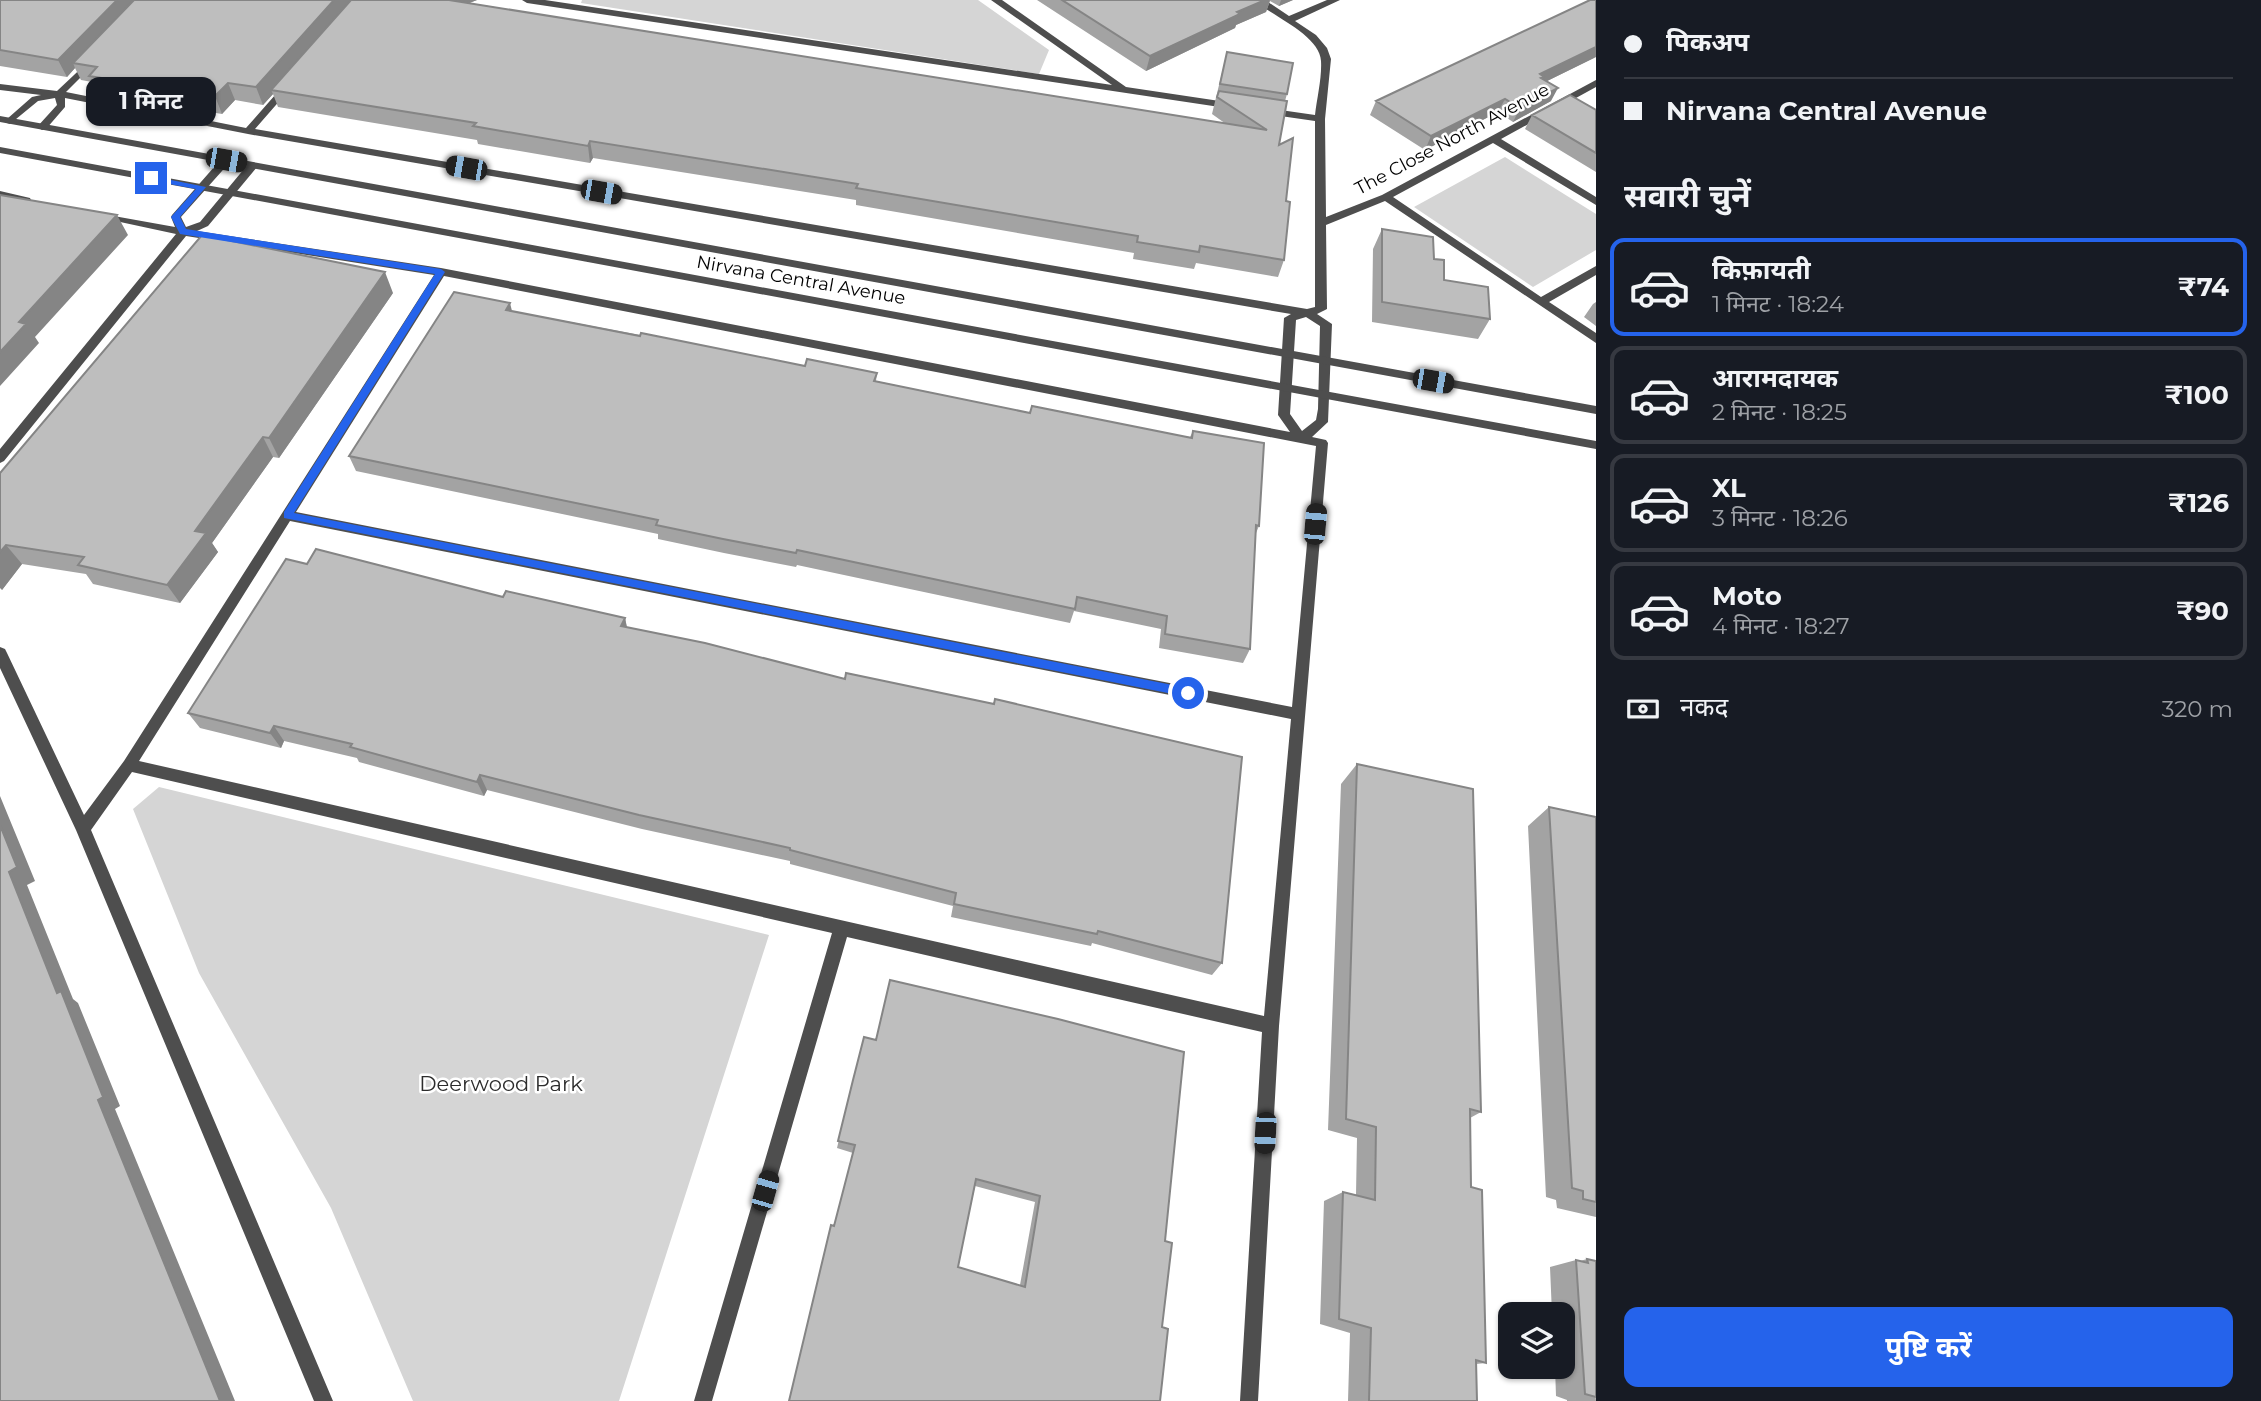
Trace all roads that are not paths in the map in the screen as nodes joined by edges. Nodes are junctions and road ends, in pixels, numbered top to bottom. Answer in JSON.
{"nodes":[{"id":1,"x":527,"y":0,"type":"edge"},
{"id":2,"x":996,"y":0,"type":"edge"},
{"id":3,"x":1259,"y":0,"type":"edge"},
{"id":4,"x":1335,"y":0,"type":"edge"},
{"id":5,"x":567,"y":3,"type":"edge"},
{"id":6,"x":1291,"y":19,"type":"junction"},
{"id":7,"x":96,"y":57,"type":"edge"},
{"id":8,"x":292,"y":80,"type":"edge"},
{"id":9,"x":1596,"y":83,"type":"edge"},
{"id":10,"x":0,"y":87,"type":"edge"},
{"id":11,"x":1123,"y":89,"type":"junction"},
{"id":12,"x":60,"y":94,"type":"junction"},
{"id":13,"x":1241,"y":107,"type":"edge"},
{"id":14,"x":1255,"y":109,"type":"edge"},
{"id":15,"x":1320,"y":119,"type":"junction"},
{"id":16,"x":5,"y":120,"type":"edge"},
{"id":17,"x":42,"y":127,"type":"junction"},
{"id":18,"x":248,"y":131,"type":"junction"},
{"id":19,"x":1494,"y":139,"type":"junction"},
{"id":20,"x":0,"y":150,"type":"edge"},
{"id":21,"x":226,"y":160,"type":"junction"},
{"id":22,"x":253,"y":165,"type":"junction"},
{"id":23,"x":201,"y":187,"type":"junction"},
{"id":24,"x":229,"y":193,"type":"junction"},
{"id":25,"x":0,"y":194,"type":"edge"},
{"id":26,"x":1386,"y":197,"type":"junction"},
{"id":27,"x":39,"y":202,"type":"edge"},
{"id":28,"x":1596,"y":202,"type":"edge"},
{"id":29,"x":92,"y":213,"type":"edge"},
{"id":30,"x":1323,"y":222,"type":"junction"},
{"id":31,"x":183,"y":232,"type":"junction"},
{"id":32,"x":1596,"y":270,"type":"edge"},
{"id":33,"x":441,"y":272,"type":"junction"},
{"id":34,"x":1541,"y":302,"type":"junction"},
{"id":35,"x":1307,"y":313,"type":"junction"},
{"id":36,"x":1596,"y":340,"type":"edge"},
{"id":37,"x":1287,"y":355,"type":"junction"},
{"id":38,"x":1324,"y":361,"type":"junction"},
{"id":39,"x":1285,"y":387,"type":"junction"},
{"id":40,"x":1324,"y":395,"type":"junction"},
{"id":41,"x":1596,"y":410,"type":"edge"},
{"id":42,"x":1301,"y":439,"type":"junction"},
{"id":43,"x":1596,"y":445,"type":"edge"},
{"id":44,"x":0,"y":458,"type":"edge"},
{"id":45,"x":287,"y":515,"type":"junction"},
{"id":46,"x":0,"y":653,"type":"edge"},
{"id":47,"x":1297,"y":714,"type":"junction"},
{"id":48,"x":130,"y":765,"type":"junction"},
{"id":49,"x":83,"y":829,"type":"junction"},
{"id":50,"x":842,"y":928,"type":"junction"},
{"id":51,"x":1271,"y":1026,"type":"junction"},
{"id":52,"x":324,"y":1401,"type":"edge"},
{"id":53,"x":703,"y":1401,"type":"edge"},
{"id":54,"x":1249,"y":1401,"type":"edge"}],
"edges":[{"from":1,"to":5,"type":"street"},
{"from":2,"to":11,"type":"street"},
{"from":3,"to":6,"type":"street"},
{"from":4,"to":6,"type":"street"},
{"from":5,"to":11,"type":"street"},
{"from":6,"to":15,"type":"street"},
{"from":7,"to":12,"type":"street"},
{"from":8,"to":18,"type":"street"},
{"from":9,"to":19,"type":"street","name":"The Close North Avenue"},
{"from":10,"to":12,"type":"street"},
{"from":11,"to":13,"type":"street"},
{"from":12,"to":16,"type":"street"},
{"from":12,"to":17,"type":"street"},
{"from":12,"to":18,"type":"street"},
{"from":14,"to":15,"type":"street"},
{"from":15,"to":30,"type":"street"},
{"from":16,"to":17,"type":"street","name":"Nirvana Central Avenue"},
{"from":17,"to":21,"type":"street","name":"Nirvana Central Avenue"},
{"from":18,"to":35,"type":"street"},
{"from":19,"to":26,"type":"street","name":"The Close North Avenue"},
{"from":19,"to":28,"type":"street"},
{"from":20,"to":23,"type":"street","name":"Nirvana Central Avenue"},
{"from":21,"to":22,"type":"street","name":"Nirvana Central Avenue"},
{"from":21,"to":23,"type":"street"},
{"from":22,"to":24,"type":"street"},
{"from":22,"to":37,"type":"street","name":"Nirvana Central Avenue"},
{"from":23,"to":24,"type":"street","name":"Nirvana Central Avenue"},
{"from":23,"to":31,"type":"street"},
{"from":24,"to":31,"type":"street"},
{"from":24,"to":39,"type":"street","name":"Nirvana Central Avenue"},
{"from":25,"to":27,"type":"street"},
{"from":26,"to":30,"type":"street","name":"The Close North Avenue"},
{"from":26,"to":34,"type":"street"},
{"from":29,"to":31,"type":"street"},
{"from":30,"to":35,"type":"street"},
{"from":31,"to":33,"type":"street"},
{"from":31,"to":44,"type":"street"},
{"from":32,"to":34,"type":"street"},
{"from":33,"to":42,"type":"street"},
{"from":33,"to":45,"type":"street"},
{"from":34,"to":36,"type":"street"},
{"from":35,"to":37,"type":"street"},
{"from":35,"to":38,"type":"street"},
{"from":37,"to":38,"type":"street","name":"Nirvana Central Avenue"},
{"from":37,"to":39,"type":"street"},
{"from":38,"to":40,"type":"street"},
{"from":38,"to":41,"type":"street","name":"Nirvana Central Avenue"},
{"from":39,"to":40,"type":"street","name":"Nirvana Central Avenue"},
{"from":39,"to":42,"type":"street"},
{"from":40,"to":42,"type":"street"},
{"from":40,"to":43,"type":"street","name":"Nirvana Central Avenue"},
{"from":42,"to":47,"type":"street"},
{"from":45,"to":47,"type":"street"},
{"from":45,"to":48,"type":"street"},
{"from":46,"to":49,"type":"street"},
{"from":47,"to":51,"type":"street"},
{"from":48,"to":49,"type":"street"},
{"from":48,"to":50,"type":"street"},
{"from":49,"to":52,"type":"street"},
{"from":50,"to":51,"type":"street"},
{"from":50,"to":53,"type":"street"},
{"from":51,"to":54,"type":"street"}]}
